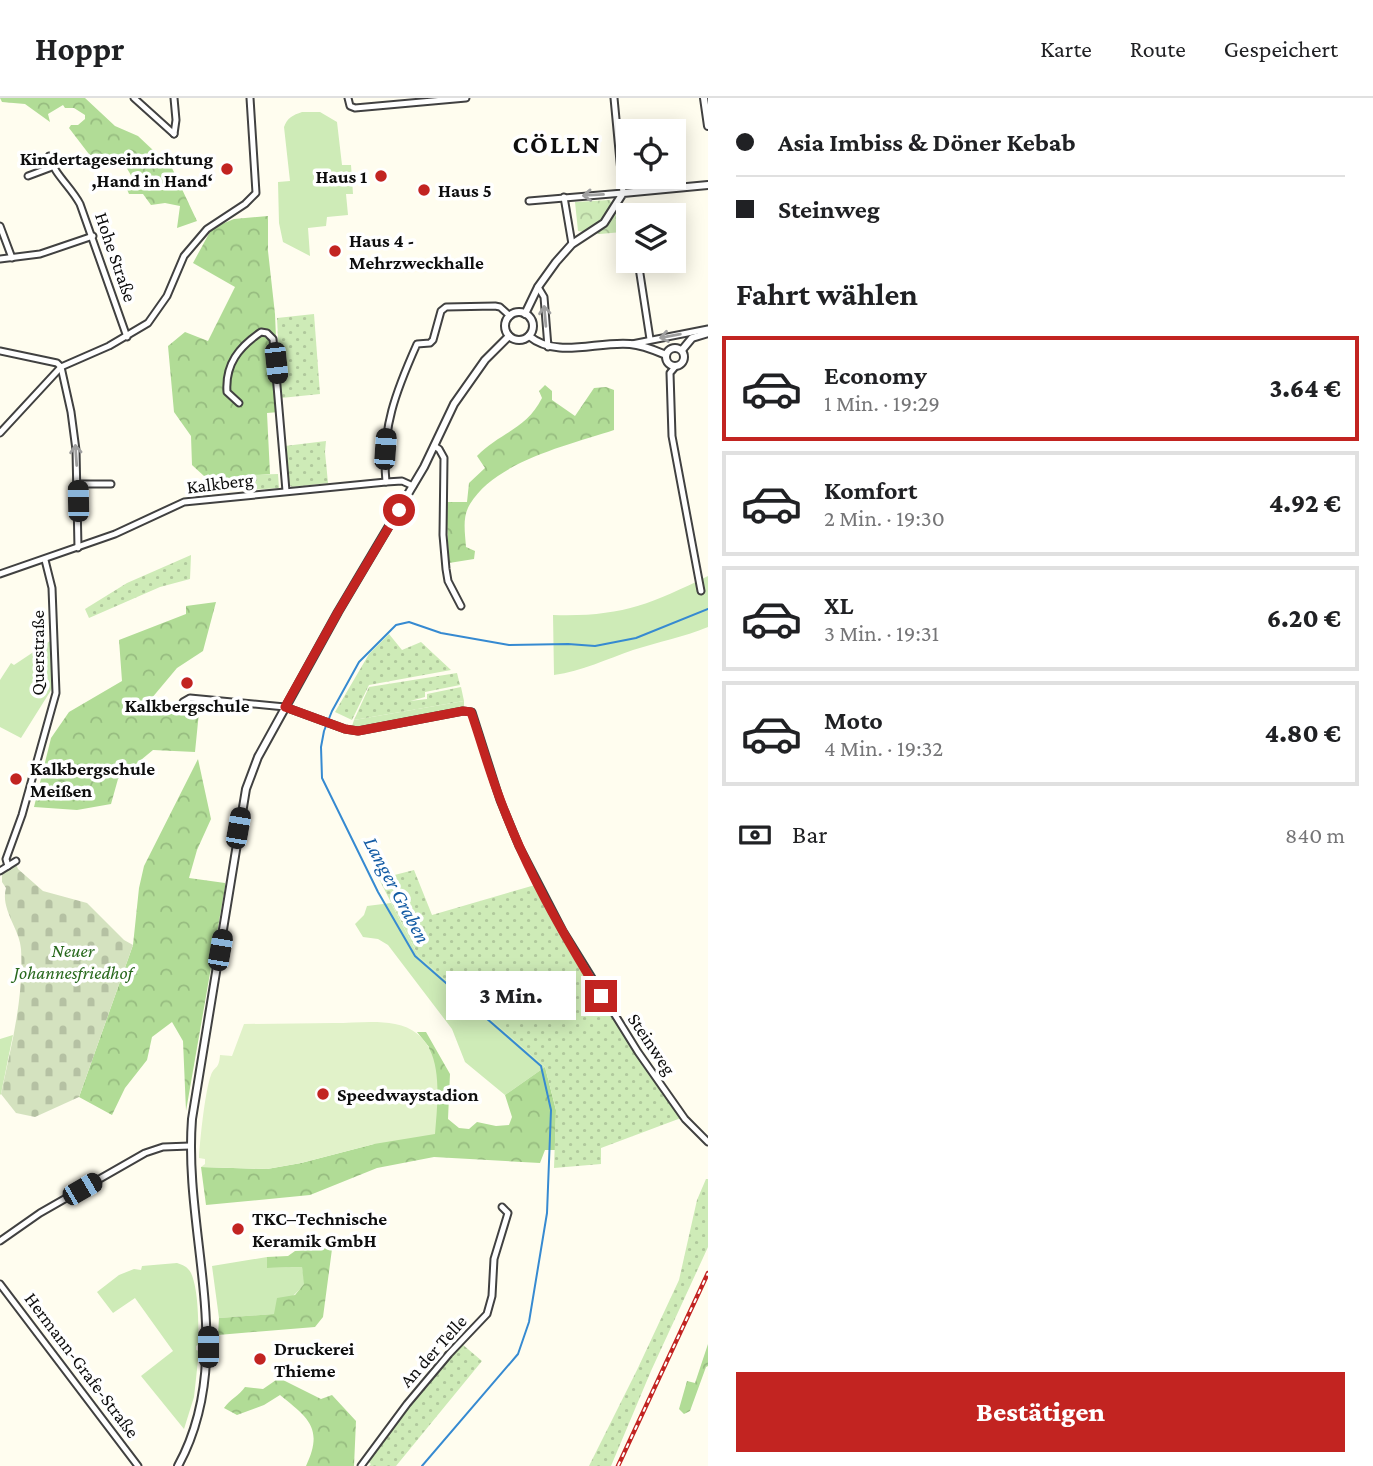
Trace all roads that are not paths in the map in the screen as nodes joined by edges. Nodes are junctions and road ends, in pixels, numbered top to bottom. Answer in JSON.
{"nodes":[{"id":1,"x":134,"y":98,"type":"edge"},
{"id":2,"x":174,"y":98,"type":"edge"},
{"id":3,"x":250,"y":98,"type":"edge"},
{"id":4,"x":348,"y":98,"type":"edge"},
{"id":5,"x":456,"y":98,"type":"edge"},
{"id":6,"x":466,"y":98,"type":"edge"},
{"id":7,"x":614,"y":98,"type":"edge"},
{"id":8,"x":704,"y":98,"type":"edge"},
{"id":9,"x":708,"y":125,"type":"edge"},
{"id":10,"x":49,"y":156,"type":"dead end"},
{"id":11,"x":52,"y":166,"type":"junction"},
{"id":12,"x":28,"y":176,"type":"dead end"},
{"id":13,"x":708,"y":185,"type":"edge"},
{"id":14,"x":622,"y":193,"type":"junction"},
{"id":15,"x":564,"y":197,"type":"junction"},
{"id":16,"x":529,"y":201,"type":"dead end"},
{"id":17,"x":0,"y":226,"type":"edge"},
{"id":18,"x":93,"y":236,"type":"junction"},
{"id":19,"x":572,"y":244,"type":"junction"},
{"id":20,"x":0,"y":258,"type":"edge"},
{"id":21,"x":12,"y":258,"type":"junction"},
{"id":22,"x":640,"y":273,"type":"edge"},
{"id":23,"x":538,"y":287,"type":"junction"},
{"id":24,"x":524,"y":314,"type":"junction"},
{"id":25,"x":510,"y":316,"type":"junction"},
{"id":26,"x":708,"y":331,"type":"edge"},
{"id":27,"x":509,"y":335,"type":"junction"},
{"id":28,"x":529,"y":336,"type":"junction"},
{"id":29,"x":127,"y":337,"type":"junction"},
{"id":30,"x":650,"y":340,"type":"junction"},
{"id":31,"x":632,"y":344,"type":"junction"},
{"id":32,"x":548,"y":346,"type":"junction"},
{"id":33,"x":682,"y":350,"type":"junction"},
{"id":34,"x":0,"y":351,"type":"edge"},
{"id":35,"x":666,"y":355,"type":"junction"},
{"id":36,"x":48,"y":362,"type":"junction"},
{"id":37,"x":61,"y":367,"type":"junction"},
{"id":38,"x":675,"y":367,"type":"junction"},
{"id":39,"x":53,"y":376,"type":"junction"},
{"id":40,"x":239,"y":403,"type":"dead end"},
{"id":41,"x":0,"y":433,"type":"edge"},
{"id":42,"x":434,"y":446,"type":"junction"},
{"id":43,"x":386,"y":482,"type":"junction"},
{"id":44,"x":77,"y":484,"type":"junction"},
{"id":45,"x":111,"y":484,"type":"dead end"},
{"id":46,"x":413,"y":486,"type":"junction"},
{"id":47,"x":286,"y":491,"type":"junction"},
{"id":48,"x":78,"y":548,"type":"junction"},
{"id":49,"x":45,"y":560,"type":"junction"},
{"id":50,"x":0,"y":574,"type":"edge"},
{"id":51,"x":701,"y":591,"type":"dead end"},
{"id":52,"x":461,"y":606,"type":"dead end"},
{"id":53,"x":183,"y":702,"type":"dead end"},
{"id":54,"x":285,"y":707,"type":"junction"},
{"id":55,"x":16,"y":861,"type":"dead end"},
{"id":56,"x":8,"y":866,"type":"junction"},
{"id":57,"x":0,"y":871,"type":"edge"},
{"id":58,"x":708,"y":1142,"type":"edge"},
{"id":59,"x":190,"y":1146,"type":"junction"},
{"id":60,"x":502,"y":1207,"type":"dead end"},
{"id":61,"x":0,"y":1241,"type":"edge"},
{"id":62,"x":0,"y":1284,"type":"edge"},
{"id":63,"x":138,"y":1466,"type":"edge"},
{"id":64,"x":178,"y":1466,"type":"edge"},
{"id":65,"x":361,"y":1466,"type":"edge"}],
"edges":[{"from":1,"to":2,"type":"street"},
{"from":3,"to":29,"type":"street"},
{"from":4,"to":5,"type":"street"},
{"from":5,"to":6,"type":"street"},
{"from":7,"to":14,"type":"street"},
{"from":8,"to":9,"type":"street"},
{"from":10,"to":11,"type":"street","name":"Hohe Straße"},
{"from":11,"to":12,"type":"street"},
{"from":11,"to":18,"type":"street","name":"Hohe Straße"},
{"from":13,"to":14,"type":"street"},
{"from":14,"to":15,"type":"street","one_way":true},
{"from":14,"to":19,"type":"street"},
{"from":15,"to":16,"type":"street"},
{"from":15,"to":19,"type":"street"},
{"from":17,"to":21,"type":"street"},
{"from":18,"to":21,"type":"street"},
{"from":18,"to":29,"type":"street","name":"Hohe Straße"},
{"from":19,"to":23,"type":"street"},
{"from":20,"to":21,"type":"street"},
{"from":22,"to":30,"type":"street"},
{"from":23,"to":24,"type":"street"},
{"from":32,"to":23,"type":"street","one_way":true},
{"from":24,"to":25,"type":"street"},
{"from":24,"to":28,"type":"street"},
{"from":25,"to":27,"type":"street"},
{"from":25,"to":43,"type":"street"},
{"from":26,"to":30,"type":"street","one_way":true},
{"from":26,"to":33,"type":"street"},
{"from":27,"to":28,"type":"street"},
{"from":27,"to":42,"type":"street"},
{"from":28,"to":32,"type":"street"},
{"from":29,"to":37,"type":"street"},
{"from":30,"to":31,"type":"street"},
{"from":31,"to":32,"type":"street"},
{"from":31,"to":35,"type":"street"},
{"from":33,"to":35,"type":"street"},
{"from":33,"to":38,"type":"street"},
{"from":34,"to":36,"type":"street"},
{"from":35,"to":38,"type":"street"},
{"from":36,"to":37,"type":"street"},
{"from":36,"to":39,"type":"street"},
{"from":37,"to":39,"type":"street"},
{"from":44,"to":37,"type":"street","one_way":true},
{"from":38,"to":51,"type":"street"},
{"from":39,"to":41,"type":"street"},
{"from":40,"to":47,"type":"street"},
{"from":42,"to":46,"type":"street"},
{"from":42,"to":52,"type":"street"},
{"from":43,"to":46,"type":"street","name":"Kalkberg"},
{"from":43,"to":47,"type":"street","name":"Kalkberg"},
{"from":44,"to":45,"type":"street"},
{"from":44,"to":48,"type":"street"},
{"from":46,"to":54,"type":"street"},
{"from":47,"to":48,"type":"street","name":"Kalkberg"},
{"from":48,"to":49,"type":"street","name":"Kalkberg"},
{"from":49,"to":50,"type":"street","name":"Kalkberg"},
{"from":49,"to":56,"type":"street","name":"Querstraße"},
{"from":53,"to":54,"type":"street","name":"Steinweg"},
{"from":54,"to":58,"type":"street","name":"Steinweg"},
{"from":54,"to":59,"type":"street"},
{"from":55,"to":56,"type":"street"},
{"from":56,"to":57,"type":"street"},
{"from":59,"to":61,"type":"street"},
{"from":59,"to":64,"type":"street"},
{"from":60,"to":65,"type":"street","name":"An der Telle"},
{"from":62,"to":63,"type":"street","name":"Hermann-Grafe-Straße"}]}
